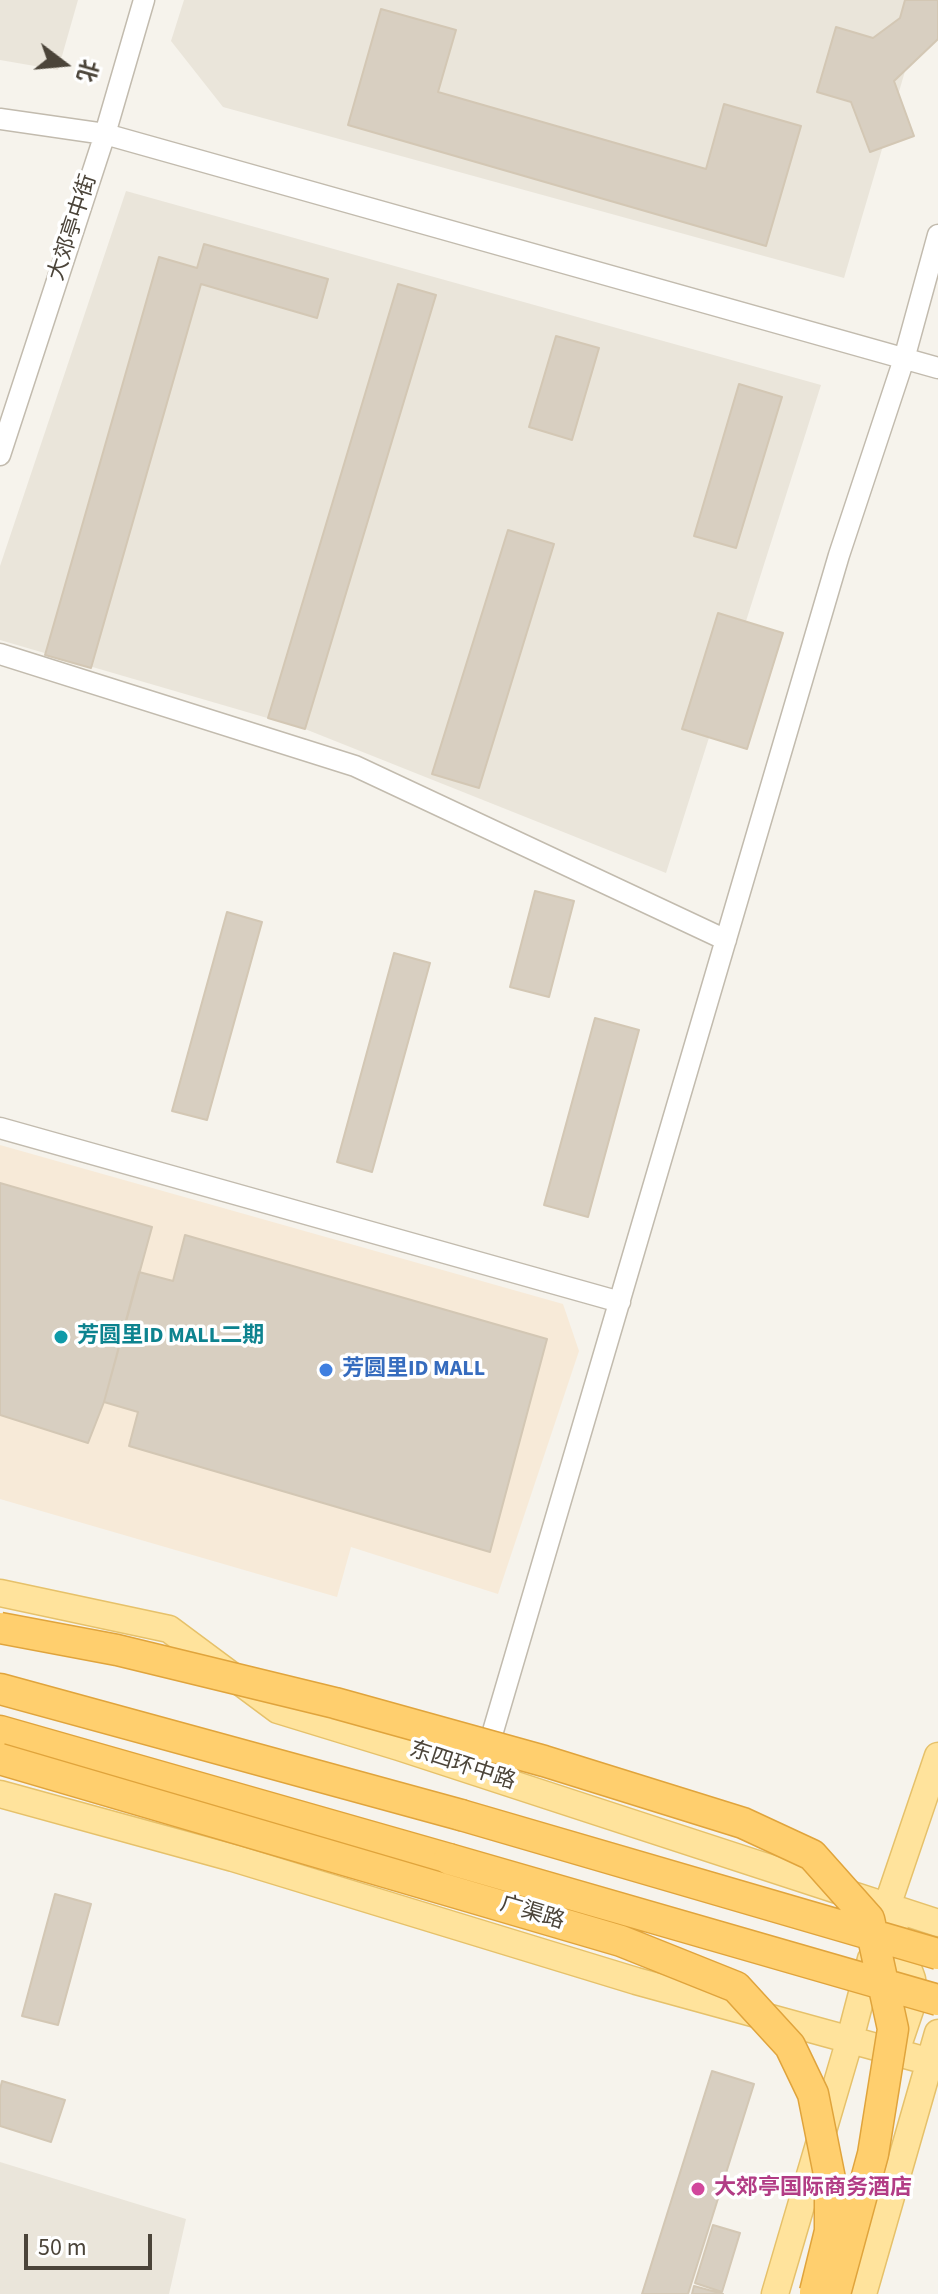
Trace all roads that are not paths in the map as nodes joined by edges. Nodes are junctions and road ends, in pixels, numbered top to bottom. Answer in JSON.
{"nodes":[{"id":1,"x":144,"y":0,"type":"edge"},
{"id":2,"x":0,"y":119,"type":"edge"},
{"id":3,"x":105,"y":134,"type":"junction"},
{"id":4,"x":938,"y":235,"type":"edge"},
{"id":5,"x":904,"y":359,"type":"junction"},
{"id":6,"x":938,"y":368,"type":"edge"},
{"id":7,"x":0,"y":455,"type":"edge"},
{"id":8,"x":0,"y":654,"type":"edge"},
{"id":9,"x":726,"y":940,"type":"junction"},
{"id":10,"x":0,"y":1128,"type":"edge"},
{"id":11,"x":620,"y":1302,"type":"junction"},
{"id":12,"x":0,"y":1593,"type":"edge"},
{"id":13,"x":0,"y":1628,"type":"edge"},
{"id":14,"x":0,"y":1689,"type":"edge"},
{"id":15,"x":0,"y":1731,"type":"edge"},
{"id":16,"x":938,"y":1756,"type":"edge"},
{"id":17,"x":0,"y":1759,"type":"edge"},
{"id":18,"x":481,"y":1774,"type":"junction"},
{"id":19,"x":0,"y":1794,"type":"edge"},
{"id":20,"x":886,"y":1906,"type":"junction"},
{"id":21,"x":938,"y":1923,"type":"edge"},
{"id":22,"x":938,"y":1954,"type":"edge"},
{"id":23,"x":867,"y":1974,"type":"junction"},
{"id":24,"x":926,"y":1990,"type":"edge"},
{"id":25,"x":938,"y":2010,"type":"edge"},
{"id":26,"x":938,"y":2033,"type":"edge"},
{"id":27,"x":850,"y":2039,"type":"junction"},
{"id":28,"x":896,"y":2052,"type":"junction"},
{"id":29,"x":934,"y":2063,"type":"edge"},
{"id":30,"x":863,"y":2173,"type":"junction"},
{"id":31,"x":870,"y":2268,"type":"junction"},
{"id":32,"x":775,"y":2294,"type":"edge"},
{"id":33,"x":814,"y":2294,"type":"edge"},
{"id":34,"x":832,"y":2294,"type":"edge"},
{"id":35,"x":863,"y":2294,"type":"edge"}],
"edges":[{"from":1,"to":3,"type":"street","name":"大郊亭中街"},
{"from":2,"to":3,"type":"street"},
{"from":3,"to":5,"type":"street"},
{"from":3,"to":7,"type":"street","name":"大郊亭中街"},
{"from":4,"to":5,"type":"street"},
{"from":5,"to":6,"type":"street"},
{"from":5,"to":9,"type":"street"},
{"from":8,"to":9,"type":"street"},
{"from":9,"to":11,"type":"street"},
{"from":10,"to":11,"type":"street"},
{"from":11,"to":18,"type":"street"},
{"from":12,"to":18,"type":"main road","name":"东四环中路"},
{"from":13,"to":34,"type":"highway","bridge":true},
{"from":14,"to":22,"type":"highway","name":"东四环中路","bridge":true},
{"from":15,"to":24,"type":"highway","bridge":true},
{"from":16,"to":20,"type":"main road"},
{"from":17,"to":33,"type":"highway","name":"广渠路","bridge":true},
{"from":18,"to":20,"type":"main road","name":"东四环中路"},
{"from":19,"to":27,"type":"main road"},
{"from":20,"to":21,"type":"main road","name":"东四环中路"},
{"from":20,"to":23,"type":"main road"},
{"from":20,"to":24,"type":"main road"},
{"from":23,"to":24,"type":"main road"},
{"from":23,"to":27,"type":"main road"},
{"from":24,"to":25,"type":"main road"},
{"from":24,"to":28,"type":"main road"},
{"from":26,"to":29,"type":"main road"},
{"from":27,"to":28,"type":"main road"},
{"from":27,"to":32,"type":"main road"},
{"from":28,"to":29,"type":"main road"},
{"from":28,"to":30,"type":"main road"},
{"from":29,"to":31,"type":"main road"},
{"from":30,"to":31,"type":"main road"},
{"from":30,"to":34,"type":"main road"},
{"from":31,"to":35,"type":"main road"}]}
